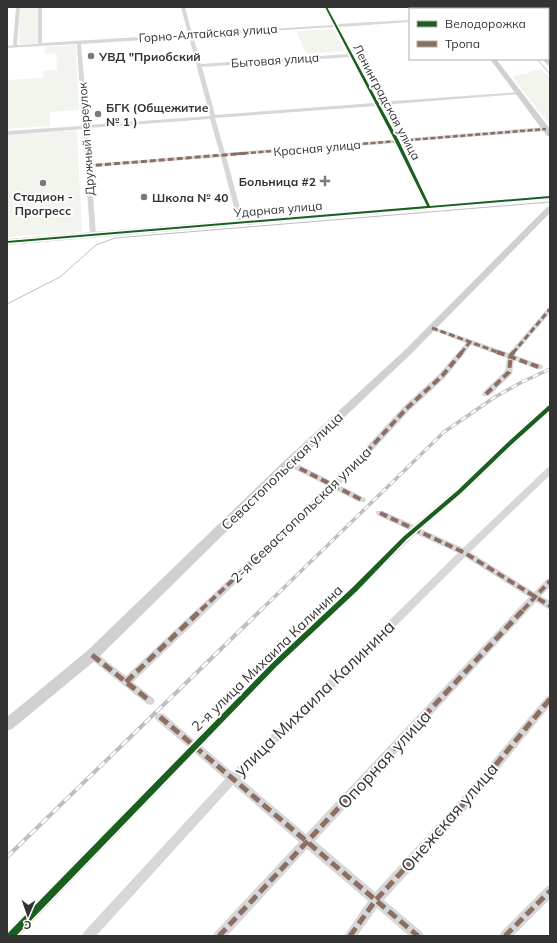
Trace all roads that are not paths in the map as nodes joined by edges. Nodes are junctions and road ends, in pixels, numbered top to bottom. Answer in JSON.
{"nodes":[{"id":1,"x":18,"y":7,"type":"edge"},
{"id":2,"x":40,"y":7,"type":"edge"},
{"id":3,"x":183,"y":7,"type":"edge"},
{"id":4,"x":326,"y":7,"type":"edge"},
{"id":5,"x":409,"y":21,"type":"edge"},
{"id":6,"x":335,"y":25,"type":"junction"},
{"id":7,"x":191,"y":34,"type":"junction"},
{"id":8,"x":79,"y":42,"type":"junction"},
{"id":9,"x":40,"y":45,"type":"junction"},
{"id":10,"x":15,"y":46,"type":"junction"},
{"id":11,"x":7,"y":47,"type":"edge"},
{"id":12,"x":352,"y":55,"type":"junction"},
{"id":13,"x":494,"y":60,"type":"edge"},
{"id":14,"x":199,"y":66,"type":"junction"},
{"id":15,"x":519,"y":93,"type":"junction"},
{"id":16,"x":378,"y":104,"type":"junction"},
{"id":17,"x":213,"y":117,"type":"junction"},
{"id":18,"x":85,"y":127,"type":"junction"},
{"id":19,"x":548,"y":132,"type":"edge"},
{"id":20,"x":7,"y":133,"type":"edge"},
{"id":21,"x":397,"y":141,"type":"junction"},
{"id":22,"x":223,"y":155,"type":"junction"},
{"id":23,"x":87,"y":166,"type":"junction"},
{"id":24,"x":550,"y":197,"type":"edge"},
{"id":25,"x":429,"y":207,"type":"junction"},
{"id":26,"x":550,"y":210,"type":"edge"},
{"id":27,"x":241,"y":223,"type":"junction"},
{"id":28,"x":93,"y":235,"type":"junction"},
{"id":29,"x":7,"y":242,"type":"edge"},
{"id":30,"x":550,"y":309,"type":"edge"},
{"id":31,"x":432,"y":328,"type":"junction"},
{"id":32,"x":470,"y":342,"type":"junction"},
{"id":33,"x":511,"y":355,"type":"junction"},
{"id":34,"x":539,"y":367,"type":"dead end"},
{"id":35,"x":486,"y":394,"type":"dead end"},
{"id":36,"x":550,"y":407,"type":"edge"},
{"id":37,"x":289,"y":463,"type":"junction"},
{"id":38,"x":550,"y":470,"type":"edge"},
{"id":39,"x":333,"y":485,"type":"junction"},
{"id":40,"x":362,"y":500,"type":"dead end"},
{"id":41,"x":380,"y":513,"type":"dead end"},
{"id":42,"x":415,"y":529,"type":"junction"},
{"id":43,"x":465,"y":553,"type":"junction"},
{"id":44,"x":550,"y":582,"type":"edge"},
{"id":45,"x":536,"y":597,"type":"junction"},
{"id":46,"x":550,"y":606,"type":"edge"},
{"id":47,"x":92,"y":655,"type":"junction"},
{"id":48,"x":126,"y":682,"type":"junction"},
{"id":49,"x":550,"y":699,"type":"edge"},
{"id":50,"x":150,"y":701,"type":"dead end"},
{"id":51,"x":160,"y":718,"type":"dead end"},
{"id":52,"x":7,"y":725,"type":"edge"},
{"id":53,"x":194,"y":746,"type":"junction"},
{"id":54,"x":232,"y":779,"type":"junction"},
{"id":55,"x":306,"y":841,"type":"junction"},
{"id":56,"x":550,"y":891,"type":"edge"},
{"id":57,"x":375,"y":901,"type":"junction"},
{"id":58,"x":11,"y":936,"type":"edge"},
{"id":59,"x":88,"y":936,"type":"edge"},
{"id":60,"x":219,"y":936,"type":"edge"},
{"id":61,"x":350,"y":936,"type":"edge"},
{"id":62,"x":418,"y":936,"type":"edge"},
{"id":63,"x":505,"y":936,"type":"edge"}],
"edges":[{"from":1,"to":10,"type":"street"},
{"from":2,"to":9,"type":"street"},
{"from":3,"to":7,"type":"street"},
{"from":4,"to":6,"type":"street","name":"Ленинградская улица"},
{"from":5,"to":6,"type":"street","name":"Горно-Алтайская улица"},
{"from":6,"to":7,"type":"street","name":"Горно-Алтайская улица"},
{"from":6,"to":12,"type":"street","name":"Ленинградская улица"},
{"from":7,"to":8,"type":"street","name":"Горно-Алтайская улица"},
{"from":7,"to":14,"type":"street"},
{"from":8,"to":9,"type":"street","name":"Горно-Алтайская улица"},
{"from":8,"to":18,"type":"street","name":"Дружный переулок"},
{"from":9,"to":10,"type":"street","name":"Горно-Алтайская улица"},
{"from":10,"to":11,"type":"street","name":"Горно-Алтайская улица"},
{"from":12,"to":14,"type":"street","name":"Бытовая улица"},
{"from":12,"to":16,"type":"street","name":"Ленинградская улица"},
{"from":13,"to":15,"type":"street"},
{"from":14,"to":17,"type":"street"},
{"from":15,"to":16,"type":"street"},
{"from":15,"to":19,"type":"street"},
{"from":16,"to":17,"type":"street"},
{"from":16,"to":21,"type":"street","name":"Ленинградская улица"},
{"from":17,"to":18,"type":"street"},
{"from":17,"to":22,"type":"street"},
{"from":18,"to":20,"type":"street"},
{"from":18,"to":23,"type":"street","name":"Дружный переулок"},
{"from":19,"to":21,"type":"street","name":"Красная улица"},
{"from":21,"to":22,"type":"street","name":"Красная улица"},
{"from":21,"to":25,"type":"street","name":"Ленинградская улица"},
{"from":22,"to":23,"type":"street","name":"Красная улица"},
{"from":22,"to":27,"type":"street"},
{"from":23,"to":28,"type":"street","name":"Дружный переулок"},
{"from":24,"to":25,"type":"street","name":"Ударная улица"},
{"from":25,"to":27,"type":"street","name":"Ударная улица"},
{"from":26,"to":31,"type":"street","name":"Севастопольская улица"},
{"from":27,"to":28,"type":"street","name":"Ударная улица"},
{"from":28,"to":29,"type":"street","name":"Ударная улица"},
{"from":30,"to":33,"type":"street"},
{"from":31,"to":32,"type":"street"},
{"from":31,"to":37,"type":"street","name":"Севастопольская улица"},
{"from":32,"to":33,"type":"street"},
{"from":32,"to":39,"type":"street","name":"2-я Севастопольская улица"},
{"from":33,"to":34,"type":"street"},
{"from":33,"to":35,"type":"street"},
{"from":36,"to":42,"type":"street","name":"2-я улица Михаила Калинина"},
{"from":37,"to":39,"type":"street"},
{"from":37,"to":47,"type":"street","name":"Севастопольская улица"},
{"from":38,"to":43,"type":"street","name":"улица Михаила Калинина"},
{"from":39,"to":40,"type":"street"},
{"from":39,"to":48,"type":"street","name":"2-я Севастопольская улица"},
{"from":41,"to":42,"type":"street"},
{"from":42,"to":43,"type":"street"},
{"from":42,"to":53,"type":"street","name":"2-я улица Михаила Калинина"},
{"from":43,"to":45,"type":"street"},
{"from":43,"to":54,"type":"street","name":"улица Михаила Калинина"},
{"from":44,"to":45,"type":"street","name":"Опорная улица"},
{"from":45,"to":46,"type":"street"},
{"from":45,"to":55,"type":"street","name":"Опорная улица"},
{"from":47,"to":48,"type":"street"},
{"from":47,"to":52,"type":"street","name":"Севастопольская улица"},
{"from":48,"to":50,"type":"street"},
{"from":49,"to":57,"type":"street","name":"Онежская улица"},
{"from":51,"to":53,"type":"street"},
{"from":53,"to":54,"type":"street"},
{"from":53,"to":58,"type":"street","name":"2-я улица Михаила Калинина"},
{"from":54,"to":55,"type":"street"},
{"from":54,"to":59,"type":"street","name":"улица Михаила Калинина"},
{"from":55,"to":57,"type":"street"},
{"from":55,"to":60,"type":"street","name":"Опорная улица"},
{"from":56,"to":63,"type":"street"},
{"from":57,"to":61,"type":"street","name":"Онежская улица"},
{"from":57,"to":62,"type":"street"}]}
